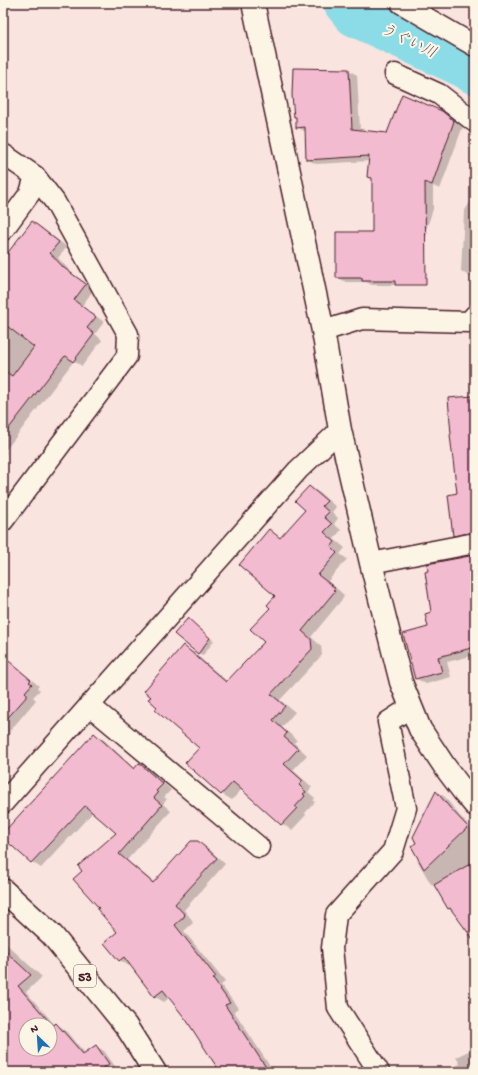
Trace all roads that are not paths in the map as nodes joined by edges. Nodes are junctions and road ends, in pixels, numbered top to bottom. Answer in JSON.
{"nodes":[{"id":1,"x":253,"y":3,"type":"edge"},
{"id":2,"x":401,"y":3,"type":"edge"},
{"id":3,"x":475,"y":46,"type":"edge"},
{"id":4,"x":395,"y":74,"type":"dead end"},
{"id":5,"x":475,"y":122,"type":"edge"},
{"id":6,"x":3,"y":154,"type":"edge"},
{"id":7,"x":34,"y":176,"type":"junction"},
{"id":8,"x":3,"y":230,"type":"edge"},
{"id":9,"x":475,"y":315,"type":"edge"},
{"id":10,"x":323,"y":331,"type":"junction"},
{"id":11,"x":340,"y":430,"type":"junction"},
{"id":12,"x":3,"y":521,"type":"edge"},
{"id":13,"x":475,"y":543,"type":"edge"},
{"id":14,"x":372,"y":563,"type":"junction"},
{"id":15,"x":90,"y":706,"type":"junction"},
{"id":16,"x":411,"y":707,"type":"junction"},
{"id":17,"x":3,"y":803,"type":"edge"},
{"id":18,"x":475,"y":805,"type":"edge"},
{"id":19,"x":259,"y":847,"type":"dead end"},
{"id":20,"x":3,"y":890,"type":"edge"},
{"id":21,"x":155,"y":1072,"type":"edge"},
{"id":22,"x":379,"y":1072,"type":"edge"}],
"edges":[{"from":1,"to":10,"type":"street"},
{"from":2,"to":3,"type":"street"},
{"from":4,"to":5,"type":"street"},
{"from":6,"to":7,"type":"street"},
{"from":7,"to":8,"type":"street"},
{"from":7,"to":12,"type":"street"},
{"from":9,"to":10,"type":"street"},
{"from":10,"to":11,"type":"street"},
{"from":11,"to":14,"type":"street"},
{"from":11,"to":15,"type":"street"},
{"from":13,"to":14,"type":"street"},
{"from":14,"to":16,"type":"street"},
{"from":15,"to":17,"type":"street"},
{"from":15,"to":19,"type":"street"},
{"from":16,"to":18,"type":"street"},
{"from":16,"to":22,"type":"street"},
{"from":20,"to":21,"type":"street","number":"53"}]}
